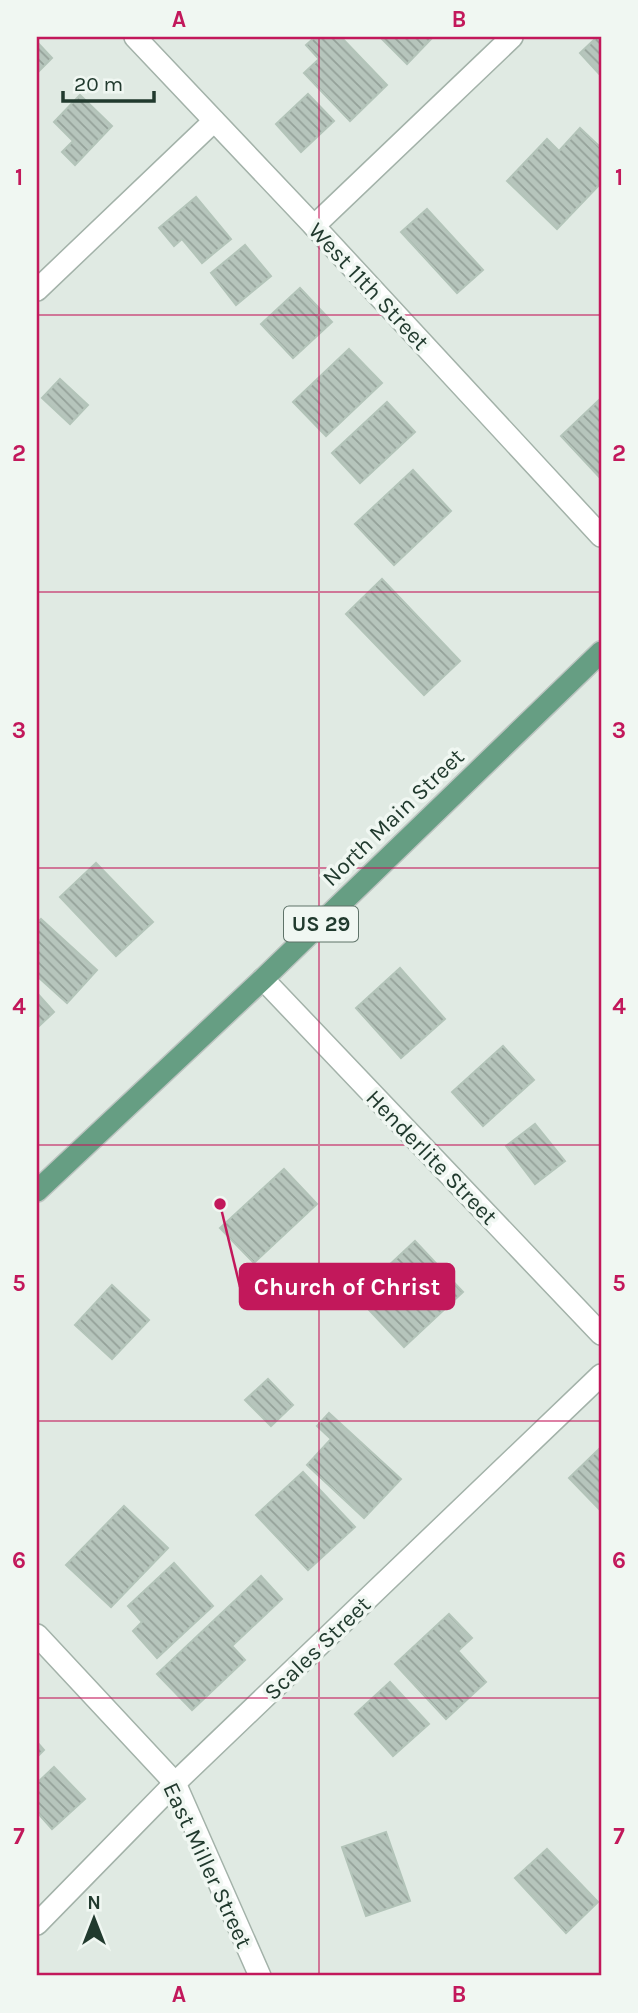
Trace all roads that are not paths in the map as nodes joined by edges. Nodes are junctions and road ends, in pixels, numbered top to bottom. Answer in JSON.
{"nodes":[{"id":1,"x":135,"y":37,"type":"edge"},
{"id":2,"x":512,"y":37,"type":"edge"},
{"id":3,"x":214,"y":121,"type":"junction"},
{"id":4,"x":314,"y":226,"type":"junction"},
{"id":5,"x":37,"y":290,"type":"edge"},
{"id":6,"x":601,"y":536,"type":"edge"},
{"id":7,"x":601,"y":653,"type":"edge"},
{"id":8,"x":263,"y":979,"type":"junction"},
{"id":9,"x":37,"y":1191,"type":"edge"},
{"id":10,"x":601,"y":1334,"type":"edge"},
{"id":11,"x":601,"y":1375,"type":"edge"},
{"id":12,"x":37,"y":1635,"type":"edge"},
{"id":13,"x":175,"y":1783,"type":"junction"},
{"id":14,"x":37,"y":1924,"type":"edge"},
{"id":15,"x":260,"y":1976,"type":"edge"}],
"edges":[{"from":1,"to":3,"type":"street","name":"West 11th Street"},
{"from":2,"to":4,"type":"street"},
{"from":3,"to":4,"type":"street","name":"West 11th Street"},
{"from":3,"to":5,"type":"street"},
{"from":4,"to":6,"type":"street","name":"West 11th Street"},
{"from":7,"to":8,"type":"main road","name":"North Main Street","number":"US 29"},
{"from":8,"to":9,"type":"main road","name":"North Main Street","number":"US 29"},
{"from":8,"to":10,"type":"street","name":"Henderlite Street"},
{"from":11,"to":13,"type":"street","name":"Scales Street"},
{"from":12,"to":13,"type":"street","name":"East Miller Street"},
{"from":13,"to":14,"type":"street","name":"Scales Street"},
{"from":13,"to":15,"type":"street","name":"East Miller Street"}]}
